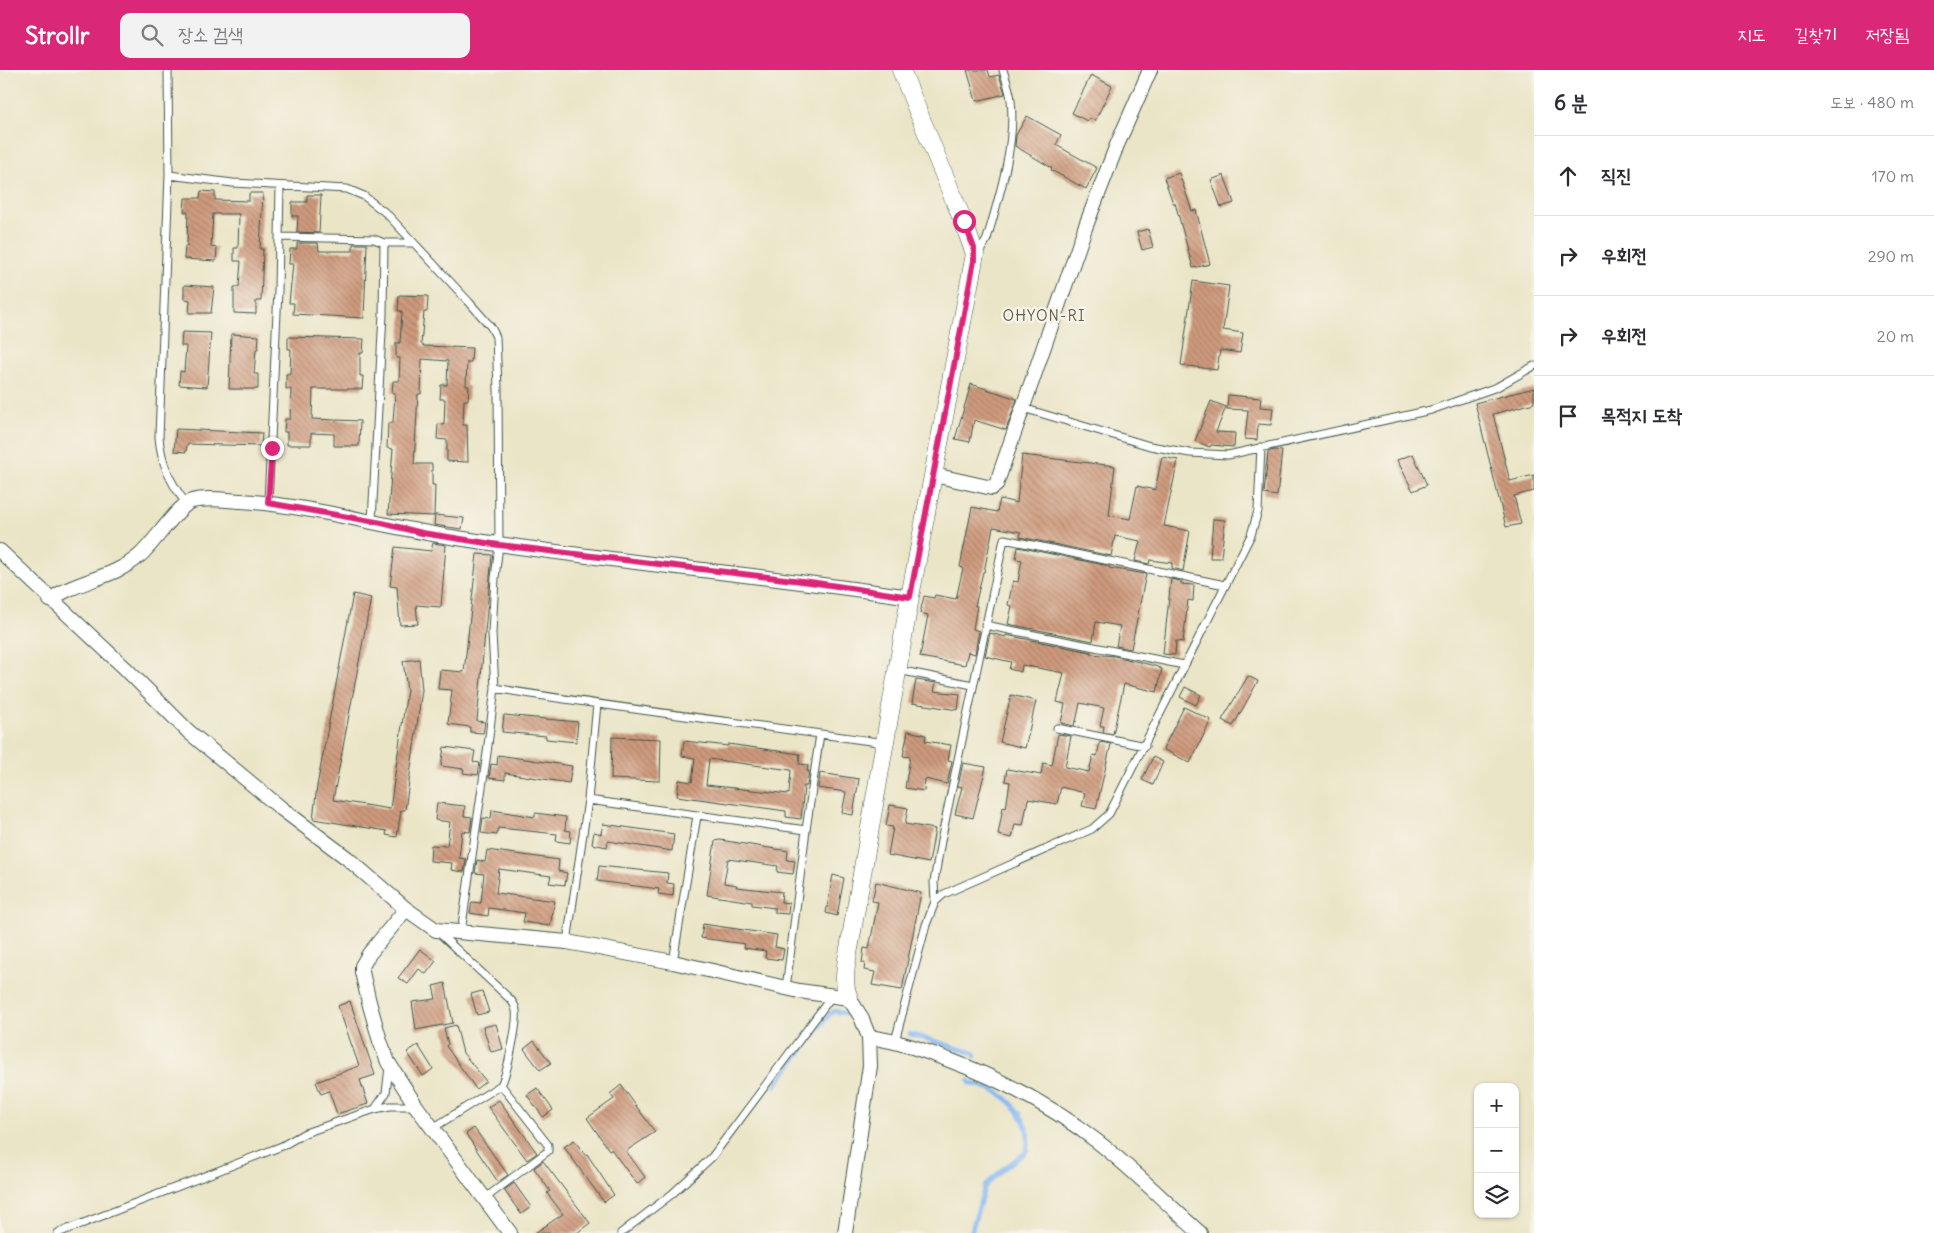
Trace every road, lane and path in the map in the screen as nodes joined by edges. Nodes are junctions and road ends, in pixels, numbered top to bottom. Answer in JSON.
{"nodes":[{"id":1,"x":168,"y":70,"type":"edge"},
{"id":2,"x":901,"y":70,"type":"edge"},
{"id":3,"x":1004,"y":70,"type":"edge"},
{"id":4,"x":1150,"y":70,"type":"edge"},
{"id":5,"x":169,"y":175,"type":"junction"},
{"id":6,"x":280,"y":186,"type":"junction"},
{"id":7,"x":279,"y":237,"type":"junction"},
{"id":8,"x":384,"y":243,"type":"junction"},
{"id":9,"x":414,"y":243,"type":"junction"},
{"id":10,"x":975,"y":254,"type":"junction"},
{"id":11,"x":1534,"y":366,"type":"edge"},
{"id":12,"x":1023,"y":408,"type":"junction"},
{"id":13,"x":1261,"y":448,"type":"junction"},
{"id":14,"x":934,"y":475,"type":"junction"},
{"id":15,"x":186,"y":503,"type":"junction"},
{"id":16,"x":268,"y":503,"type":"junction"},
{"id":17,"x":372,"y":521,"type":"junction"},
{"id":18,"x":499,"y":545,"type":"junction"},
{"id":19,"x":0,"y":551,"type":"edge"},
{"id":20,"x":1225,"y":585,"type":"junction"},
{"id":21,"x":910,"y":597,"type":"junction"},
{"id":22,"x":50,"y":600,"type":"junction"},
{"id":23,"x":985,"y":625,"type":"junction"},
{"id":24,"x":1184,"y":665,"type":"junction"},
{"id":25,"x":898,"y":670,"type":"junction"},
{"id":26,"x":973,"y":685,"type":"junction"},
{"id":27,"x":495,"y":688,"type":"junction"},
{"id":28,"x":598,"y":704,"type":"junction"},
{"id":29,"x":1057,"y":728,"type":"dead end"},
{"id":30,"x":820,"y":734,"type":"junction"},
{"id":31,"x":885,"y":744,"type":"junction"},
{"id":32,"x":1145,"y":746,"type":"junction"},
{"id":33,"x":588,"y":800,"type":"junction"},
{"id":34,"x":697,"y":816,"type":"junction"},
{"id":35,"x":806,"y":830,"type":"junction"},
{"id":36,"x":936,"y":902,"type":"junction"},
{"id":37,"x":406,"y":909,"type":"junction"},
{"id":38,"x":436,"y":930,"type":"junction"},
{"id":39,"x":459,"y":932,"type":"junction"},
{"id":40,"x":567,"y":942,"type":"junction"},
{"id":41,"x":453,"y":946,"type":"junction"},
{"id":42,"x":673,"y":962,"type":"junction"},
{"id":43,"x":786,"y":988,"type":"junction"},
{"id":44,"x":840,"y":997,"type":"junction"},
{"id":45,"x":870,"y":1037,"type":"junction"},
{"id":46,"x":895,"y":1040,"type":"junction"},
{"id":47,"x":388,"y":1062,"type":"junction"},
{"id":48,"x":501,"y":1085,"type":"junction"},
{"id":49,"x":416,"y":1106,"type":"junction"},
{"id":50,"x":375,"y":1109,"type":"junction"},
{"id":51,"x":433,"y":1128,"type":"junction"},
{"id":52,"x":484,"y":1199,"type":"junction"},
{"id":53,"x":631,"y":1230,"type":"edge"},
{"id":54,"x":58,"y":1233,"type":"edge"},
{"id":55,"x":510,"y":1233,"type":"edge"},
{"id":56,"x":622,"y":1233,"type":"edge"},
{"id":57,"x":845,"y":1233,"type":"edge"},
{"id":58,"x":1200,"y":1233,"type":"edge"}],
"edges":[{"from":1,"to":5,"type":"lane"},
{"from":2,"to":10,"type":"street"},
{"from":3,"to":10,"type":"lane"},
{"from":4,"to":12,"type":"street"},
{"from":5,"to":6,"type":"lane"},
{"from":5,"to":15,"type":"lane"},
{"from":6,"to":7,"type":"lane"},
{"from":6,"to":9,"type":"lane"},
{"from":7,"to":8,"type":"lane"},
{"from":7,"to":16,"type":"lane"},
{"from":8,"to":9,"type":"lane"},
{"from":8,"to":17,"type":"lane"},
{"from":9,"to":18,"type":"lane"},
{"from":10,"to":14,"type":"street"},
{"from":11,"to":13,"type":"lane"},
{"from":12,"to":13,"type":"lane"},
{"from":12,"to":14,"type":"street"},
{"from":13,"to":20,"type":"lane"},
{"from":14,"to":21,"type":"street"},
{"from":15,"to":16,"type":"street"},
{"from":15,"to":22,"type":"street"},
{"from":16,"to":17,"type":"street"},
{"from":17,"to":18,"type":"street"},
{"from":18,"to":21,"type":"street"},
{"from":18,"to":27,"type":"lane"},
{"from":19,"to":22,"type":"street"},
{"from":20,"to":23,"type":"lane"},
{"from":20,"to":24,"type":"lane"},
{"from":21,"to":25,"type":"street"},
{"from":22,"to":37,"type":"street"},
{"from":23,"to":24,"type":"lane"},
{"from":23,"to":26,"type":"lane"},
{"from":24,"to":32,"type":"lane"},
{"from":25,"to":26,"type":"lane"},
{"from":25,"to":31,"type":"street"},
{"from":26,"to":36,"type":"lane"},
{"from":27,"to":28,"type":"lane"},
{"from":27,"to":39,"type":"lane"},
{"from":28,"to":30,"type":"lane"},
{"from":28,"to":33,"type":"lane"},
{"from":29,"to":32,"type":"lane"},
{"from":30,"to":31,"type":"lane"},
{"from":30,"to":35,"type":"lane"},
{"from":31,"to":44,"type":"street"},
{"from":32,"to":36,"type":"lane"},
{"from":33,"to":34,"type":"lane"},
{"from":33,"to":40,"type":"lane"},
{"from":34,"to":35,"type":"lane"},
{"from":34,"to":42,"type":"lane"},
{"from":35,"to":43,"type":"lane"},
{"from":36,"to":46,"type":"lane"},
{"from":37,"to":38,"type":"street"},
{"from":37,"to":47,"type":"street"},
{"from":38,"to":39,"type":"street"},
{"from":38,"to":41,"type":"lane"},
{"from":39,"to":40,"type":"street"},
{"from":39,"to":41,"type":"lane"},
{"from":40,"to":42,"type":"street"},
{"from":41,"to":48,"type":"lane"},
{"from":42,"to":43,"type":"street"},
{"from":43,"to":44,"type":"street"},
{"from":44,"to":45,"type":"street"},
{"from":44,"to":53,"type":"lane"},
{"from":45,"to":46,"type":"street"},
{"from":45,"to":57,"type":"street"},
{"from":46,"to":58,"type":"street"},
{"from":47,"to":49,"type":"street"},
{"from":47,"to":50,"type":"lane"},
{"from":48,"to":51,"type":"lane"},
{"from":48,"to":52,"type":"lane"},
{"from":49,"to":50,"type":"lane"},
{"from":49,"to":51,"type":"street"},
{"from":50,"to":54,"type":"lane"},
{"from":51,"to":52,"type":"street"},
{"from":52,"to":55,"type":"street"},
{"from":53,"to":56,"type":"lane"}]}
